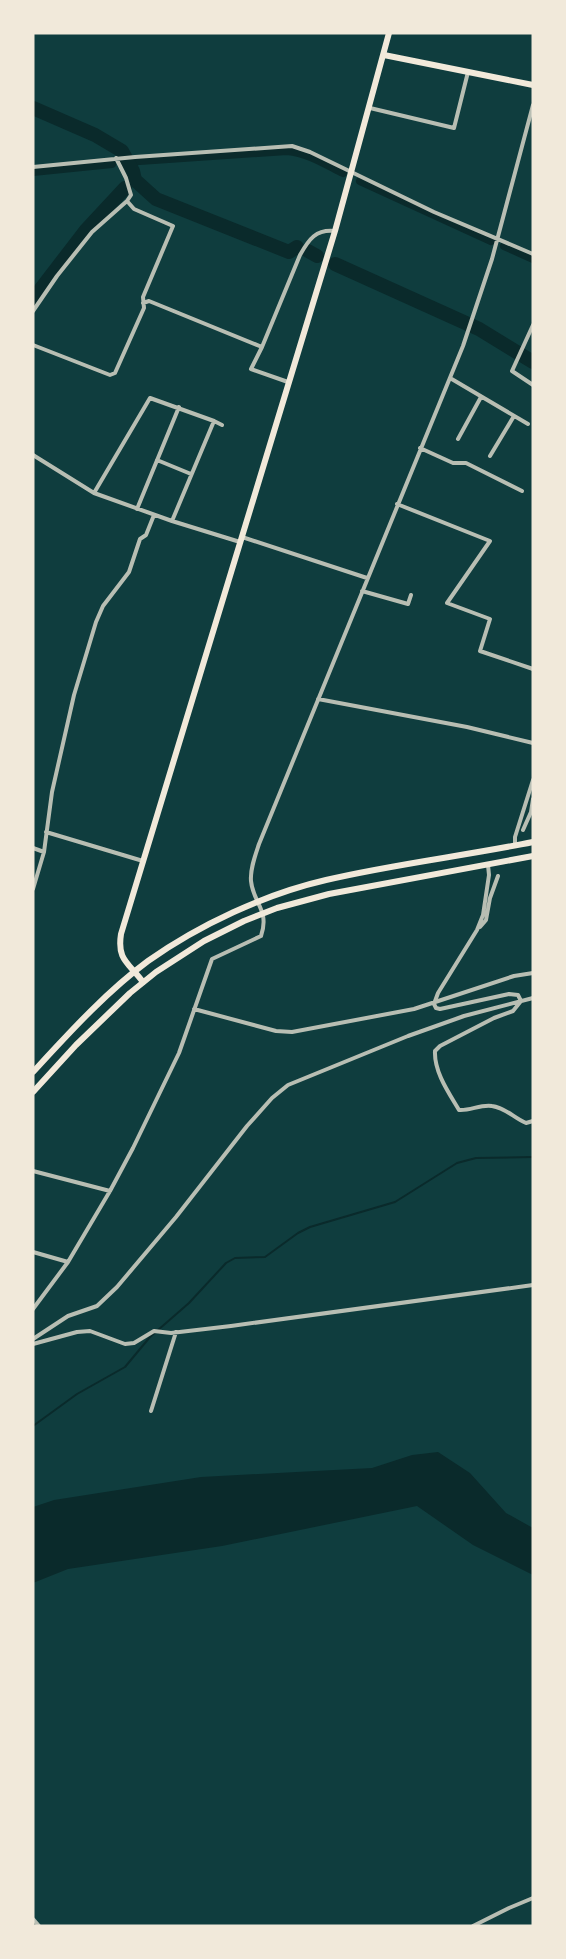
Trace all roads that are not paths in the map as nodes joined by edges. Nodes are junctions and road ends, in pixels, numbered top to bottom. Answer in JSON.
{"nodes":[{"id":1,"x":389,"y":33,"type":"edge"},
{"id":2,"x":384,"y":56,"type":"junction"},
{"id":3,"x":468,"y":72,"type":"junction"},
{"id":4,"x":533,"y":85,"type":"edge"},
{"id":5,"x":533,"y":105,"type":"edge"},
{"id":6,"x":370,"y":108,"type":"junction"},
{"id":7,"x":118,"y":158,"type":"junction"},
{"id":8,"x":33,"y":167,"type":"edge"},
{"id":9,"x":353,"y":172,"type":"junction"},
{"id":10,"x":127,"y":201,"type":"junction"},
{"id":11,"x":335,"y":231,"type":"junction"},
{"id":12,"x":498,"y":239,"type":"junction"},
{"id":13,"x":533,"y":254,"type":"edge"},
{"id":14,"x":143,"y":303,"type":"junction"},
{"id":15,"x":33,"y":311,"type":"edge"},
{"id":16,"x":533,"y":325,"type":"edge"},
{"id":17,"x":33,"y":345,"type":"edge"},
{"id":18,"x":262,"y":347,"type":"junction"},
{"id":19,"x":450,"y":378,"type":"junction"},
{"id":20,"x":288,"y":382,"type":"junction"},
{"id":21,"x":533,"y":385,"type":"edge"},
{"id":22,"x":481,"y":397,"type":"junction"},
{"id":23,"x":179,"y":407,"type":"junction"},
{"id":24,"x":514,"y":416,"type":"junction"},
{"id":25,"x":214,"y":421,"type":"junction"},
{"id":26,"x":528,"y":424,"type":"dead end"},
{"id":27,"x":222,"y":425,"type":"dead end"},
{"id":28,"x":458,"y":439,"type":"dead end"},
{"id":29,"x":420,"y":448,"type":"junction"},
{"id":30,"x":33,"y":455,"type":"edge"},
{"id":31,"x":490,"y":456,"type":"dead end"},
{"id":32,"x":158,"y":460,"type":"junction"},
{"id":33,"x":191,"y":474,"type":"junction"},
{"id":34,"x":522,"y":491,"type":"dead end"},
{"id":35,"x":94,"y":493,"type":"junction"},
{"id":36,"x":397,"y":504,"type":"junction"},
{"id":37,"x":137,"y":509,"type":"junction"},
{"id":38,"x":154,"y":515,"type":"junction"},
{"id":39,"x":172,"y":521,"type":"junction"},
{"id":40,"x":241,"y":539,"type":"junction"},
{"id":41,"x":367,"y":578,"type":"junction"},
{"id":42,"x":362,"y":591,"type":"junction"},
{"id":43,"x":411,"y":595,"type":"dead end"},
{"id":44,"x":533,"y":669,"type":"edge"},
{"id":45,"x":318,"y":699,"type":"junction"},
{"id":46,"x":533,"y":743,"type":"edge"},
{"id":47,"x":533,"y":780,"type":"edge"},
{"id":48,"x":533,"y":799,"type":"edge"},
{"id":49,"x":523,"y":830,"type":"dead end"},
{"id":50,"x":46,"y":832,"type":"junction"},
{"id":51,"x":533,"y":842,"type":"edge"},
{"id":52,"x":516,"y":846,"type":"junction"},
{"id":53,"x":33,"y":848,"type":"edge"},
{"id":54,"x":44,"y":852,"type":"junction"},
{"id":55,"x":533,"y":856,"type":"edge"},
{"id":56,"x":143,"y":861,"type":"junction"},
{"id":57,"x":488,"y":864,"type":"junction"},
{"id":58,"x":498,"y":876,"type":"dead end"},
{"id":59,"x":33,"y":890,"type":"edge"},
{"id":60,"x":258,"y":902,"type":"junction"},
{"id":61,"x":263,"y":913,"type":"junction"},
{"id":62,"x":477,"y":930,"type":"junction"},
{"id":63,"x":135,"y":971,"type":"junction"},
{"id":64,"x":533,"y":973,"type":"edge"},
{"id":65,"x":143,"y":982,"type":"junction"},
{"id":66,"x":533,"y":998,"type":"edge"},
{"id":67,"x":521,"y":1001,"type":"junction"},
{"id":68,"x":434,"y":1004,"type":"junction"},
{"id":69,"x":194,"y":1009,"type":"junction"},
{"id":70,"x":33,"y":1072,"type":"edge"},
{"id":71,"x":33,"y":1092,"type":"edge"},
{"id":72,"x":533,"y":1121,"type":"edge"},
{"id":73,"x":33,"y":1171,"type":"edge"},
{"id":74,"x":110,"y":1191,"type":"junction"},
{"id":75,"x":33,"y":1252,"type":"edge"},
{"id":76,"x":68,"y":1262,"type":"junction"},
{"id":77,"x":533,"y":1285,"type":"edge"},
{"id":78,"x":41,"y":1297,"type":"junction"},
{"id":79,"x":33,"y":1299,"type":"edge"},
{"id":80,"x":33,"y":1309,"type":"edge"},
{"id":81,"x":176,"y":1332,"type":"junction"},
{"id":82,"x":33,"y":1339,"type":"edge"},
{"id":83,"x":33,"y":1344,"type":"edge"},
{"id":84,"x":151,"y":1411,"type":"dead end"},
{"id":85,"x":533,"y":1898,"type":"edge"},
{"id":86,"x":33,"y":1919,"type":"edge"},
{"id":87,"x":39,"y":1926,"type":"edge"},
{"id":88,"x":473,"y":1926,"type":"edge"}],
"edges":[{"from":1,"to":2,"type":"main road"},
{"from":2,"to":3,"type":"main road"},
{"from":2,"to":6,"type":"main road"},
{"from":3,"to":4,"type":"main road"},
{"from":3,"to":6,"type":"street"},
{"from":5,"to":12,"type":"street"},
{"from":6,"to":9,"type":"main road"},
{"from":7,"to":8,"type":"street"},
{"from":7,"to":9,"type":"street"},
{"from":7,"to":10,"type":"street"},
{"from":9,"to":11,"type":"main road"},
{"from":9,"to":12,"type":"street"},
{"from":10,"to":14,"type":"street"},
{"from":10,"to":15,"type":"street"},
{"from":11,"to":18,"type":"street"},
{"from":11,"to":20,"type":"main road"},
{"from":12,"to":13,"type":"street"},
{"from":12,"to":19,"type":"street"},
{"from":14,"to":17,"type":"street"},
{"from":14,"to":18,"type":"street"},
{"from":16,"to":21,"type":"street"},
{"from":18,"to":20,"type":"street"},
{"from":19,"to":22,"type":"street"},
{"from":19,"to":29,"type":"street"},
{"from":20,"to":40,"type":"main road"},
{"from":22,"to":24,"type":"street"},
{"from":22,"to":28,"type":"street"},
{"from":23,"to":25,"type":"street"},
{"from":23,"to":32,"type":"street"},
{"from":23,"to":35,"type":"street"},
{"from":24,"to":26,"type":"street"},
{"from":24,"to":31,"type":"street"},
{"from":25,"to":27,"type":"street"},
{"from":25,"to":33,"type":"street"},
{"from":29,"to":34,"type":"street"},
{"from":29,"to":36,"type":"street"},
{"from":30,"to":35,"type":"street"},
{"from":32,"to":33,"type":"street"},
{"from":32,"to":37,"type":"street"},
{"from":33,"to":39,"type":"street"},
{"from":35,"to":37,"type":"street"},
{"from":36,"to":41,"type":"street"},
{"from":36,"to":44,"type":"street"},
{"from":37,"to":38,"type":"street"},
{"from":38,"to":39,"type":"street"},
{"from":38,"to":50,"type":"street"},
{"from":39,"to":40,"type":"street"},
{"from":40,"to":41,"type":"street"},
{"from":40,"to":56,"type":"main road"},
{"from":41,"to":42,"type":"street"},
{"from":42,"to":43,"type":"street"},
{"from":42,"to":45,"type":"street"},
{"from":45,"to":46,"type":"street"},
{"from":45,"to":60,"type":"street"},
{"from":47,"to":52,"type":"street"},
{"from":48,"to":49,"type":"street"},
{"from":50,"to":54,"type":"street"},
{"from":50,"to":56,"type":"street"},
{"from":51,"to":52,"type":"main road"},
{"from":52,"to":60,"type":"main road"},
{"from":53,"to":54,"type":"street"},
{"from":54,"to":59,"type":"street"},
{"from":55,"to":57,"type":"main road"},
{"from":56,"to":63,"type":"main road"},
{"from":57,"to":61,"type":"main road"},
{"from":57,"to":62,"type":"street"},
{"from":58,"to":62,"type":"street"},
{"from":60,"to":61,"type":"street"},
{"from":60,"to":63,"type":"main road"},
{"from":61,"to":65,"type":"main road"},
{"from":61,"to":69,"type":"street"},
{"from":62,"to":68,"type":"street"},
{"from":63,"to":65,"type":"main road"},
{"from":63,"to":70,"type":"main road"},
{"from":64,"to":68,"type":"street"},
{"from":65,"to":71,"type":"main road"},
{"from":66,"to":67,"type":"street"},
{"from":67,"to":68,"type":"street"},
{"from":67,"to":72,"type":"street"},
{"from":67,"to":82,"type":"street"},
{"from":68,"to":69,"type":"street"},
{"from":69,"to":74,"type":"street"},
{"from":73,"to":74,"type":"street"},
{"from":74,"to":76,"type":"street"},
{"from":75,"to":76,"type":"street"},
{"from":76,"to":78,"type":"street"},
{"from":77,"to":81,"type":"street"},
{"from":78,"to":79,"type":"street"},
{"from":78,"to":80,"type":"street"},
{"from":81,"to":83,"type":"street"},
{"from":81,"to":84,"type":"street"},
{"from":85,"to":88,"type":"street"},
{"from":86,"to":87,"type":"street"}]}
